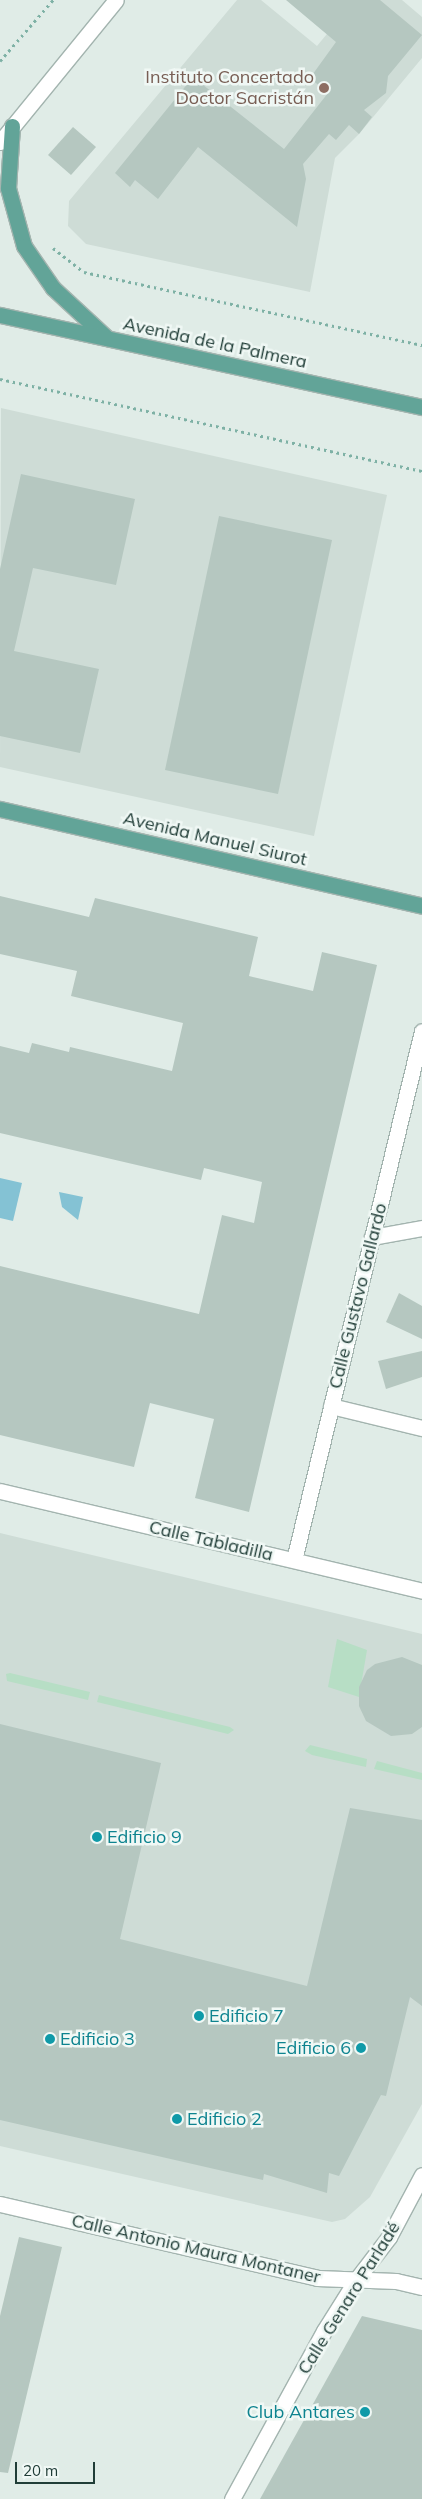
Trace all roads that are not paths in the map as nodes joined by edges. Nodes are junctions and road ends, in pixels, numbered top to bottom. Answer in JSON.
{"nodes":[{"id":1,"x":116,"y":0,"type":"edge"},
{"id":2,"x":12,"y":126,"type":"junction"},
{"id":3,"x":0,"y":142,"type":"edge"},
{"id":4,"x":0,"y":315,"type":"edge"},
{"id":5,"x":108,"y":338,"type":"junction"},
{"id":6,"x":422,"y":407,"type":"edge"},
{"id":7,"x":0,"y":809,"type":"edge"},
{"id":8,"x":422,"y":906,"type":"edge"},
{"id":9,"x":422,"y":1031,"type":"edge"},
{"id":10,"x":422,"y":1228,"type":"edge"},
{"id":11,"x":372,"y":1237,"type":"junction"},
{"id":12,"x":331,"y":1406,"type":"junction"},
{"id":13,"x":422,"y":1428,"type":"edge"},
{"id":14,"x":0,"y":1491,"type":"edge"},
{"id":15,"x":294,"y":1560,"type":"junction"},
{"id":16,"x":422,"y":1591,"type":"edge"},
{"id":17,"x":422,"y":2175,"type":"edge"},
{"id":18,"x":0,"y":2204,"type":"edge"},
{"id":19,"x":356,"y":2280,"type":"junction"},
{"id":20,"x":422,"y":2287,"type":"edge"},
{"id":21,"x":232,"y":2499,"type":"edge"}],
"edges":[{"from":1,"to":2,"type":"street"},
{"from":2,"to":3,"type":"street"},
{"from":2,"to":5,"type":"main road"},
{"from":4,"to":5,"type":"main road","name":"Avenida de la Palmera"},
{"from":5,"to":6,"type":"main road","name":"Avenida de la Palmera"},
{"from":7,"to":8,"type":"main road","name":"Avenida Manuel Siurot"},
{"from":9,"to":11,"type":"street","name":"Calle Gustavo Gallardo"},
{"from":10,"to":11,"type":"street"},
{"from":11,"to":12,"type":"street","name":"Calle Gustavo Gallardo"},
{"from":12,"to":13,"type":"street"},
{"from":12,"to":15,"type":"street","name":"Calle Gustavo Gallardo"},
{"from":14,"to":15,"type":"street","name":"Calle Tabladilla"},
{"from":15,"to":16,"type":"street","name":"Calle Tabladilla"},
{"from":17,"to":19,"type":"street","name":"Calle Genaro Parladé"},
{"from":18,"to":19,"type":"street","name":"Calle Antonio Maura Montaner"},
{"from":19,"to":20,"type":"street","name":"Calle Antonio Maura Montaner"},
{"from":19,"to":21,"type":"street","name":"Calle Genaro Parladé"}]}
